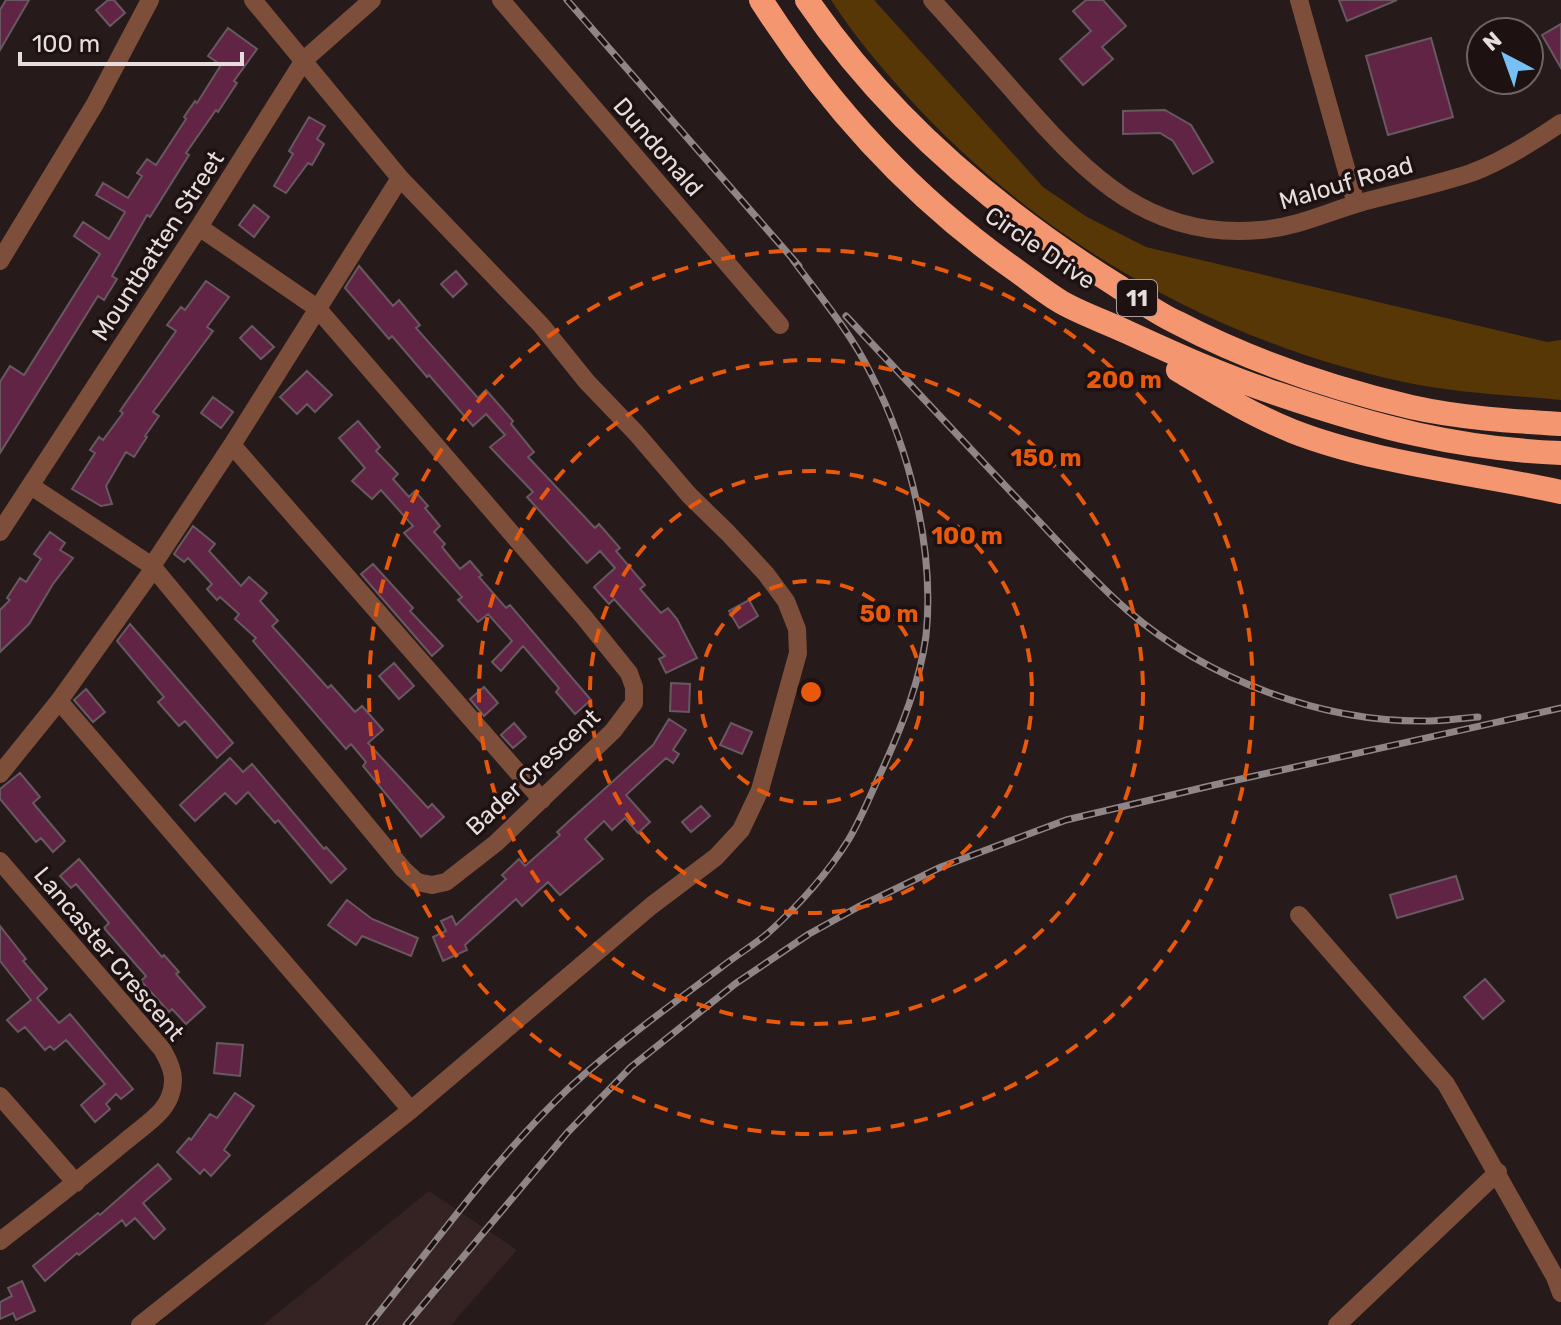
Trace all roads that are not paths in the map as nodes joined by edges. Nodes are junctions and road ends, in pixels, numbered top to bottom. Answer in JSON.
{"nodes":[{"id":1,"x":150,"y":0,"type":"edge"},
{"id":2,"x":253,"y":0,"type":"edge"},
{"id":3,"x":372,"y":0,"type":"edge"},
{"id":4,"x":501,"y":0,"type":"edge"},
{"id":5,"x":761,"y":0,"type":"edge"},
{"id":6,"x":807,"y":0,"type":"edge"},
{"id":7,"x":932,"y":0,"type":"edge"},
{"id":8,"x":1299,"y":0,"type":"edge"},
{"id":9,"x":304,"y":60,"type":"junction"},
{"id":10,"x":1561,"y":123,"type":"edge"},
{"id":11,"x":400,"y":178,"type":"junction"},
{"id":12,"x":1356,"y":204,"type":"junction"},
{"id":13,"x":199,"y":227,"type":"junction"},
{"id":14,"x":0,"y":261,"type":"edge"},
{"id":15,"x":1062,"y":302,"type":"junction"},
{"id":16,"x":317,"y":308,"type":"junction"},
{"id":17,"x":780,"y":325,"type":"dead end"},
{"id":18,"x":1561,"y":424,"type":"edge"},
{"id":19,"x":232,"y":445,"type":"junction"},
{"id":20,"x":1561,"y":453,"type":"edge"},
{"id":21,"x":31,"y":486,"type":"junction"},
{"id":22,"x":1561,"y":492,"type":"edge"},
{"id":23,"x":0,"y":532,"type":"edge"},
{"id":24,"x":153,"y":567,"type":"junction"},
{"id":25,"x":59,"y":701,"type":"junction"},
{"id":26,"x":0,"y":774,"type":"edge"},
{"id":27,"x":542,"y":800,"type":"junction"},
{"id":28,"x":0,"y":861,"type":"edge"},
{"id":29,"x":1299,"y":915,"type":"dead end"},
{"id":30,"x":0,"y":1096,"type":"edge"},
{"id":31,"x":411,"y":1110,"type":"junction"},
{"id":32,"x":1498,"y":1172,"type":"junction"},
{"id":33,"x":76,"y":1183,"type":"junction"},
{"id":34,"x":0,"y":1241,"type":"edge"},
{"id":35,"x":1561,"y":1293,"type":"edge"},
{"id":36,"x":140,"y":1325,"type":"edge"},
{"id":37,"x":1337,"y":1325,"type":"edge"}],
"edges":[{"from":1,"to":14,"type":"street"},
{"from":2,"to":9,"type":"street"},
{"from":3,"to":9,"type":"street","name":"Mountbatten Street"},
{"from":4,"to":17,"type":"street","name":"Dundonald"},
{"from":5,"to":15,"type":"highway","name":"Circle Drive","number":"11"},
{"from":6,"to":18,"type":"highway","name":"Circle Drive","number":"11"},
{"from":7,"to":12,"type":"street","name":"Malouf Road"},
{"from":8,"to":12,"type":"street"},
{"from":9,"to":11,"type":"street"},
{"from":9,"to":13,"type":"street","name":"Mountbatten Street"},
{"from":10,"to":12,"type":"street","name":"Malouf Road"},
{"from":11,"to":16,"type":"street"},
{"from":11,"to":31,"type":"street"},
{"from":13,"to":16,"type":"street","name":"Bader Crescent"},
{"from":13,"to":21,"type":"street","name":"Mountbatten Street"},
{"from":15,"to":20,"type":"highway","name":"Circle Drive","number":"11"},
{"from":15,"to":22,"type":"highway"},
{"from":16,"to":19,"type":"street"},
{"from":16,"to":27,"type":"street","name":"Bader Crescent"},
{"from":19,"to":24,"type":"street"},
{"from":19,"to":27,"type":"street"},
{"from":21,"to":23,"type":"street","name":"Mountbatten Street"},
{"from":21,"to":24,"type":"street","name":"Bader Crescent"},
{"from":24,"to":25,"type":"street"},
{"from":24,"to":27,"type":"street","name":"Bader Crescent"},
{"from":25,"to":26,"type":"street"},
{"from":25,"to":31,"type":"street"},
{"from":28,"to":33,"type":"street","name":"Lancaster Crescent"},
{"from":29,"to":32,"type":"street"},
{"from":30,"to":33,"type":"street"},
{"from":31,"to":36,"type":"street"},
{"from":32,"to":35,"type":"street"},
{"from":32,"to":37,"type":"street"},
{"from":33,"to":34,"type":"street","name":"Lancaster Crescent"}]}
